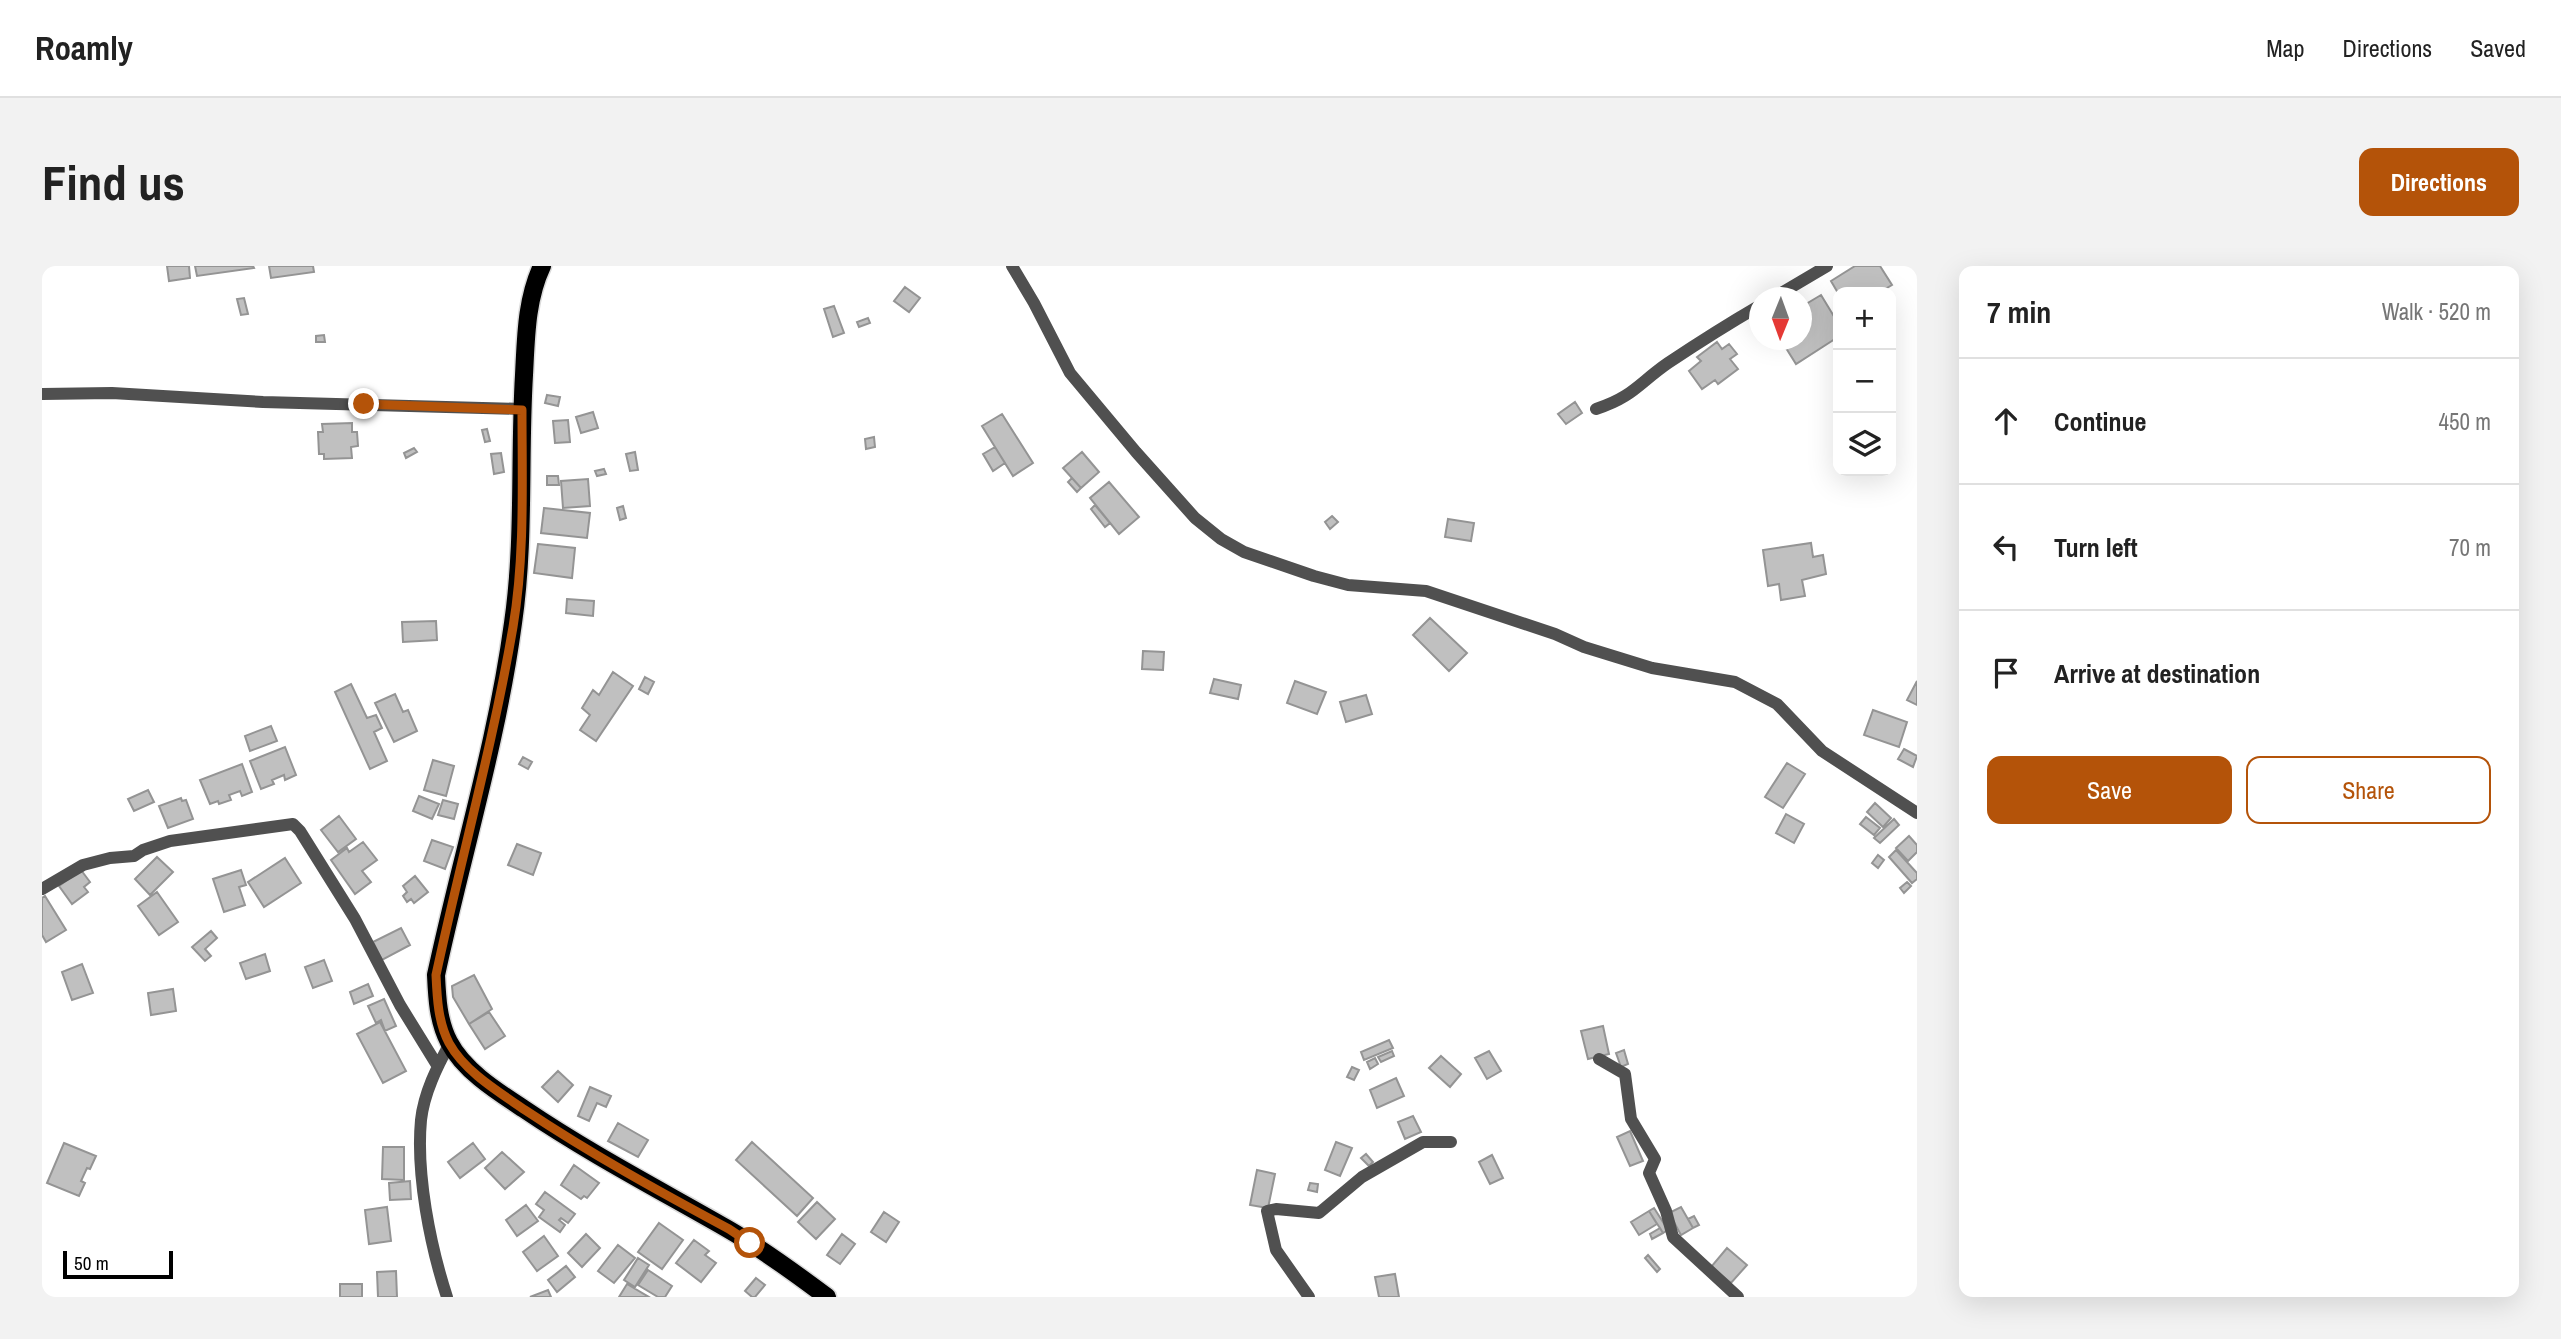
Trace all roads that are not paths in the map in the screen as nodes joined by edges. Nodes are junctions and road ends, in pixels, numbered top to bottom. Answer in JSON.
{"nodes":[{"id":1,"x":542,"y":266,"type":"edge"},
{"id":2,"x":1012,"y":266,"type":"edge"},
{"id":3,"x":1827,"y":266,"type":"edge"},
{"id":4,"x":1792,"y":287,"type":"edge"},
{"id":5,"x":1749,"y":312,"type":"edge"},
{"id":6,"x":42,"y":394,"type":"edge"},
{"id":7,"x":1596,"y":409,"type":"dead end"},
{"id":8,"x":522,"y":410,"type":"junction"},
{"id":9,"x":1917,"y":813,"type":"edge"},
{"id":10,"x":42,"y":889,"type":"edge"},
{"id":11,"x":450,"y":1044,"type":"junction"},
{"id":12,"x":1599,"y":1059,"type":"dead end"},
{"id":13,"x":438,"y":1065,"type":"junction"},
{"id":14,"x":1451,"y":1142,"type":"dead end"},
{"id":15,"x":447,"y":1297,"type":"edge"},
{"id":16,"x":827,"y":1297,"type":"edge"},
{"id":17,"x":1309,"y":1297,"type":"edge"},
{"id":18,"x":1738,"y":1297,"type":"edge"}],
"edges":[{"from":1,"to":8,"type":"main road"},
{"from":2,"to":9,"type":"street"},
{"from":3,"to":4,"type":"street"},
{"from":5,"to":7,"type":"street"},
{"from":6,"to":8,"type":"street"},
{"from":8,"to":11,"type":"main road"},
{"from":10,"to":13,"type":"street"},
{"from":11,"to":13,"type":"street"},
{"from":11,"to":16,"type":"main road"},
{"from":12,"to":18,"type":"street"},
{"from":13,"to":15,"type":"street"},
{"from":14,"to":17,"type":"street"}]}
